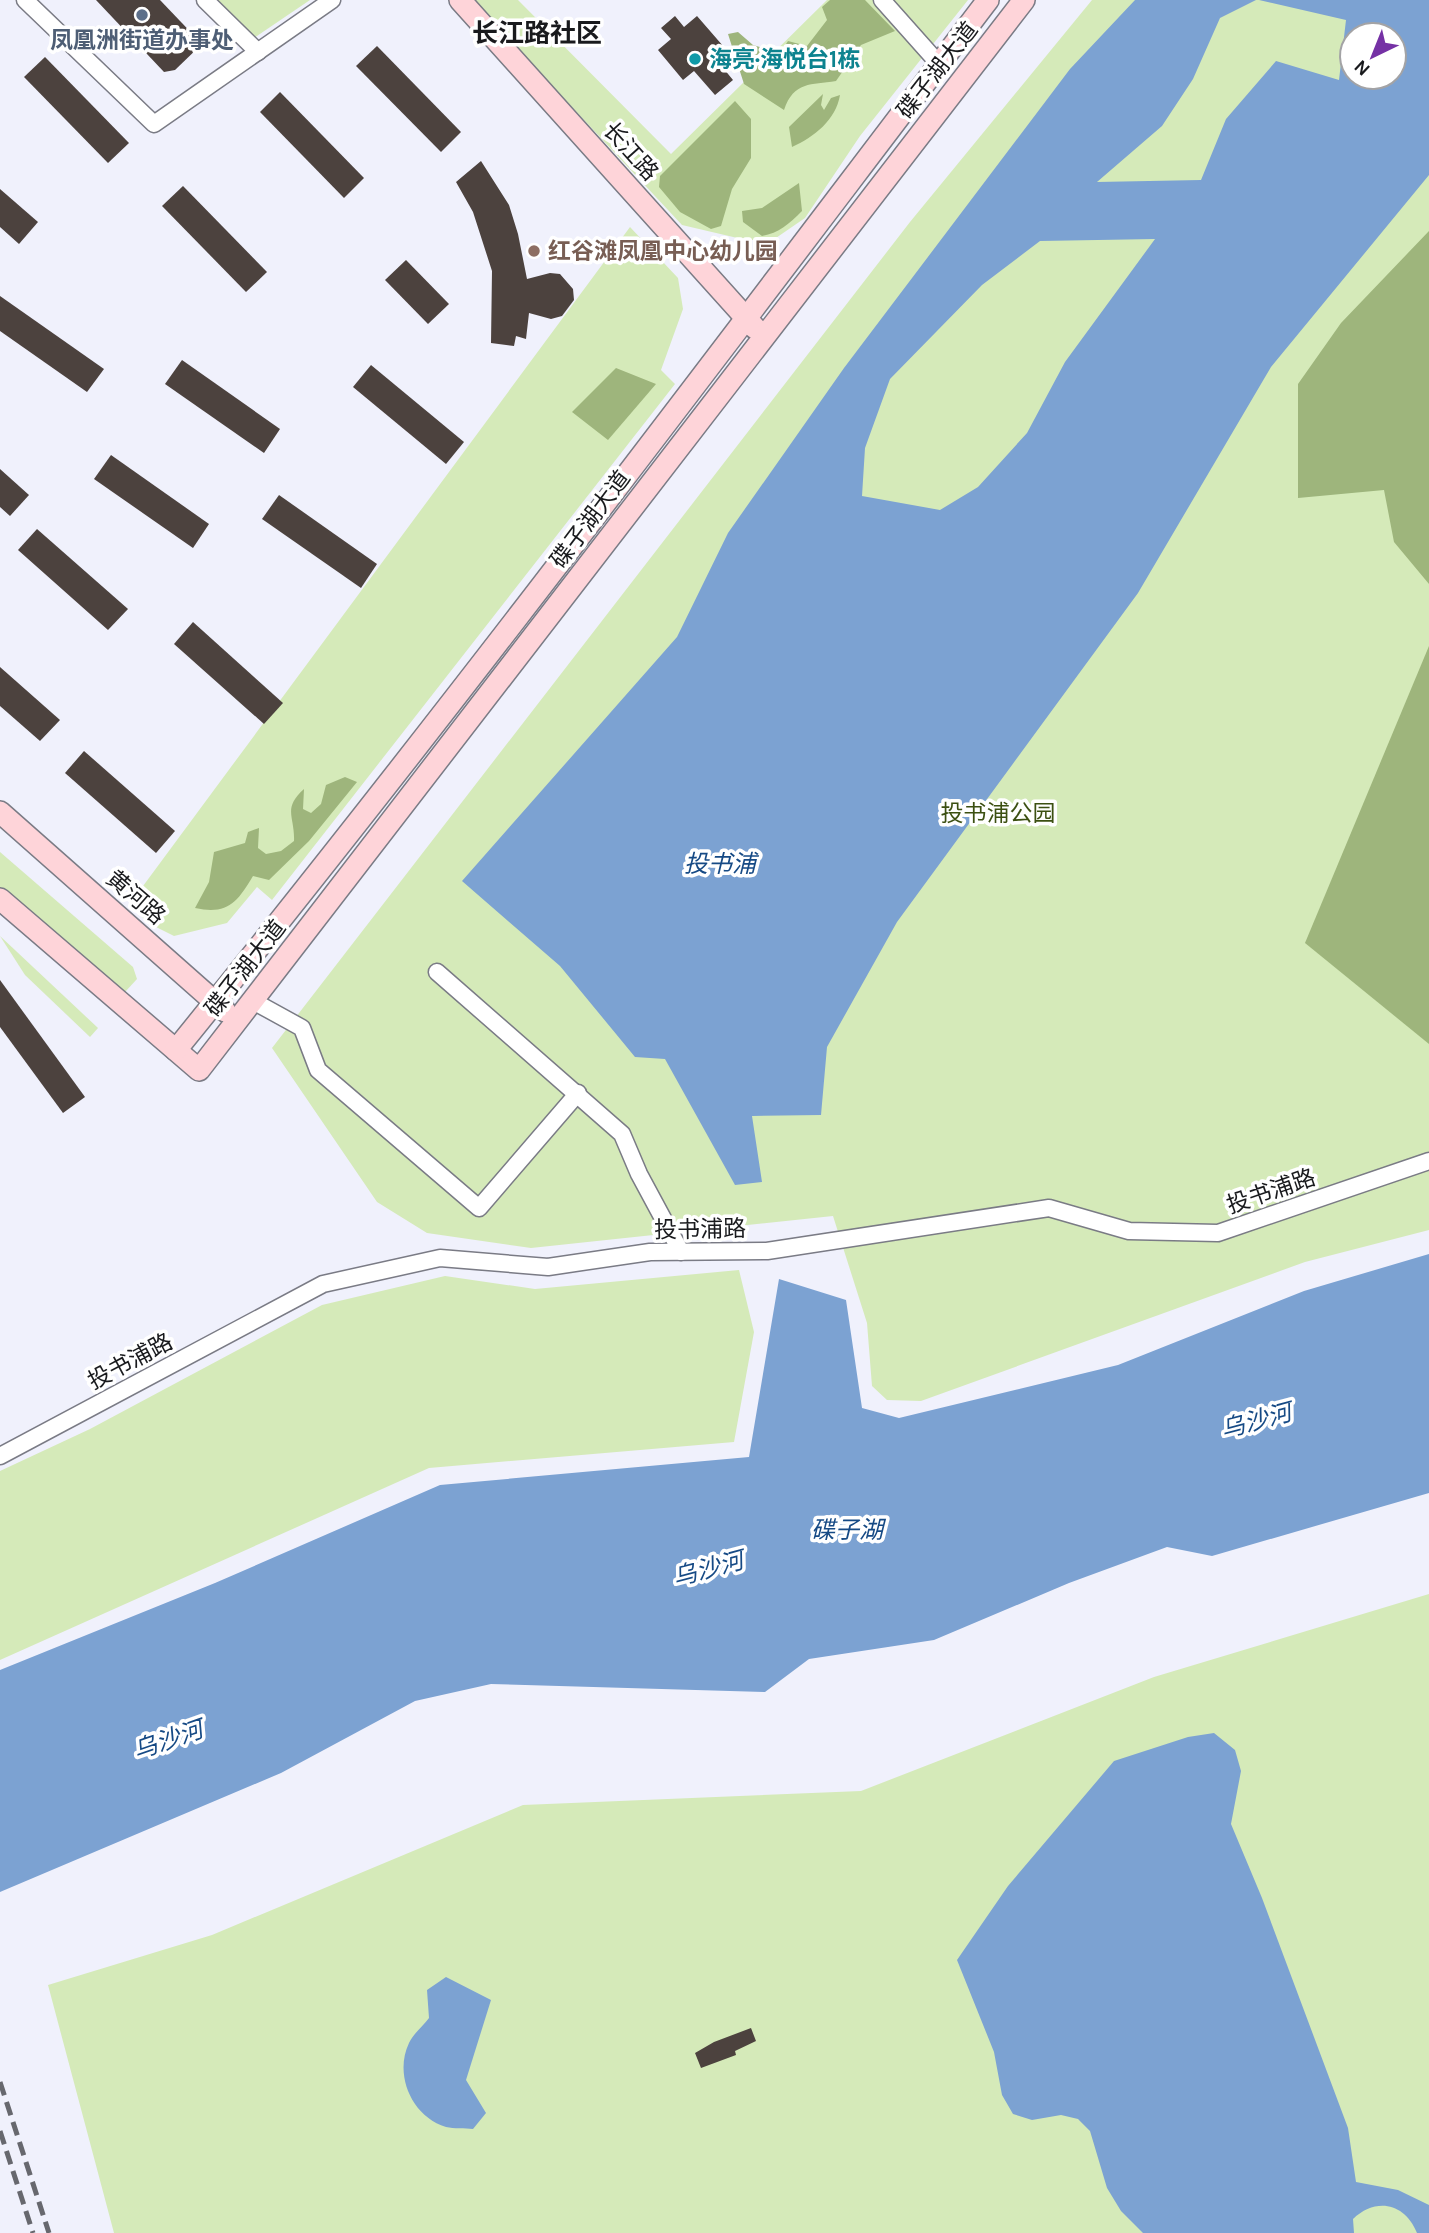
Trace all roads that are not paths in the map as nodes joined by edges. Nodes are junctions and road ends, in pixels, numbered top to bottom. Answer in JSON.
{"nodes":[{"id":1,"x":25,"y":0,"type":"edge"},
{"id":2,"x":205,"y":0,"type":"edge"},
{"id":3,"x":332,"y":0,"type":"edge"},
{"id":4,"x":460,"y":0,"type":"edge"},
{"id":5,"x":882,"y":0,"type":"edge"},
{"id":6,"x":988,"y":0,"type":"edge"},
{"id":7,"x":1024,"y":0,"type":"edge"},
{"id":8,"x":258,"y":52,"type":"junction"},
{"id":9,"x":939,"y":64,"type":"junction"},
{"id":10,"x":746,"y":318,"type":"junction"},
{"id":11,"x":763,"y":337,"type":"junction"},
{"id":12,"x":0,"y":812,"type":"edge"},
{"id":13,"x":0,"y":899,"type":"edge"},
{"id":14,"x":437,"y":972,"type":"dead end"},
{"id":15,"x":253,"y":1001,"type":"junction"},
{"id":16,"x":215,"y":1002,"type":"junction"},
{"id":17,"x":237,"y":1022,"type":"junction"},
{"id":18,"x":176,"y":1050,"type":"junction"},
{"id":19,"x":578,"y":1093,"type":"junction"},
{"id":20,"x":1429,"y":1161,"type":"edge"},
{"id":21,"x":681,"y":1252,"type":"junction"},
{"id":22,"x":0,"y":1456,"type":"edge"}],
"edges":[{"from":1,"to":8,"type":"street"},
{"from":2,"to":8,"type":"street"},
{"from":3,"to":8,"type":"street"},
{"from":4,"to":10,"type":"main road","name":"长江路"},
{"from":5,"to":9,"type":"street"},
{"from":6,"to":9,"type":"main road","name":"碟子湖大道"},
{"from":7,"to":11,"type":"main road","name":"碟子湖大道"},
{"from":9,"to":10,"type":"main road","name":"碟子湖大道"},
{"from":10,"to":11,"type":"main road","name":"长江路"},
{"from":10,"to":16,"type":"main road","name":"碟子湖大道"},
{"from":11,"to":15,"type":"main road","name":"碟子湖大道"},
{"from":12,"to":16,"type":"main road","name":"黄河路"},
{"from":13,"to":18,"type":"main road"},
{"from":14,"to":19,"type":"street"},
{"from":15,"to":17,"type":"main road","name":"碟子湖大道"},
{"from":15,"to":19,"type":"street"},
{"from":16,"to":17,"type":"main road","name":"黄河路"},
{"from":16,"to":18,"type":"main road","name":"碟子湖大道"},
{"from":17,"to":18,"type":"main road","name":"碟子湖大道"},
{"from":19,"to":21,"type":"street"},
{"from":20,"to":21,"type":"street","name":"投书浦路"},
{"from":21,"to":22,"type":"street","name":"投书浦路"}]}
